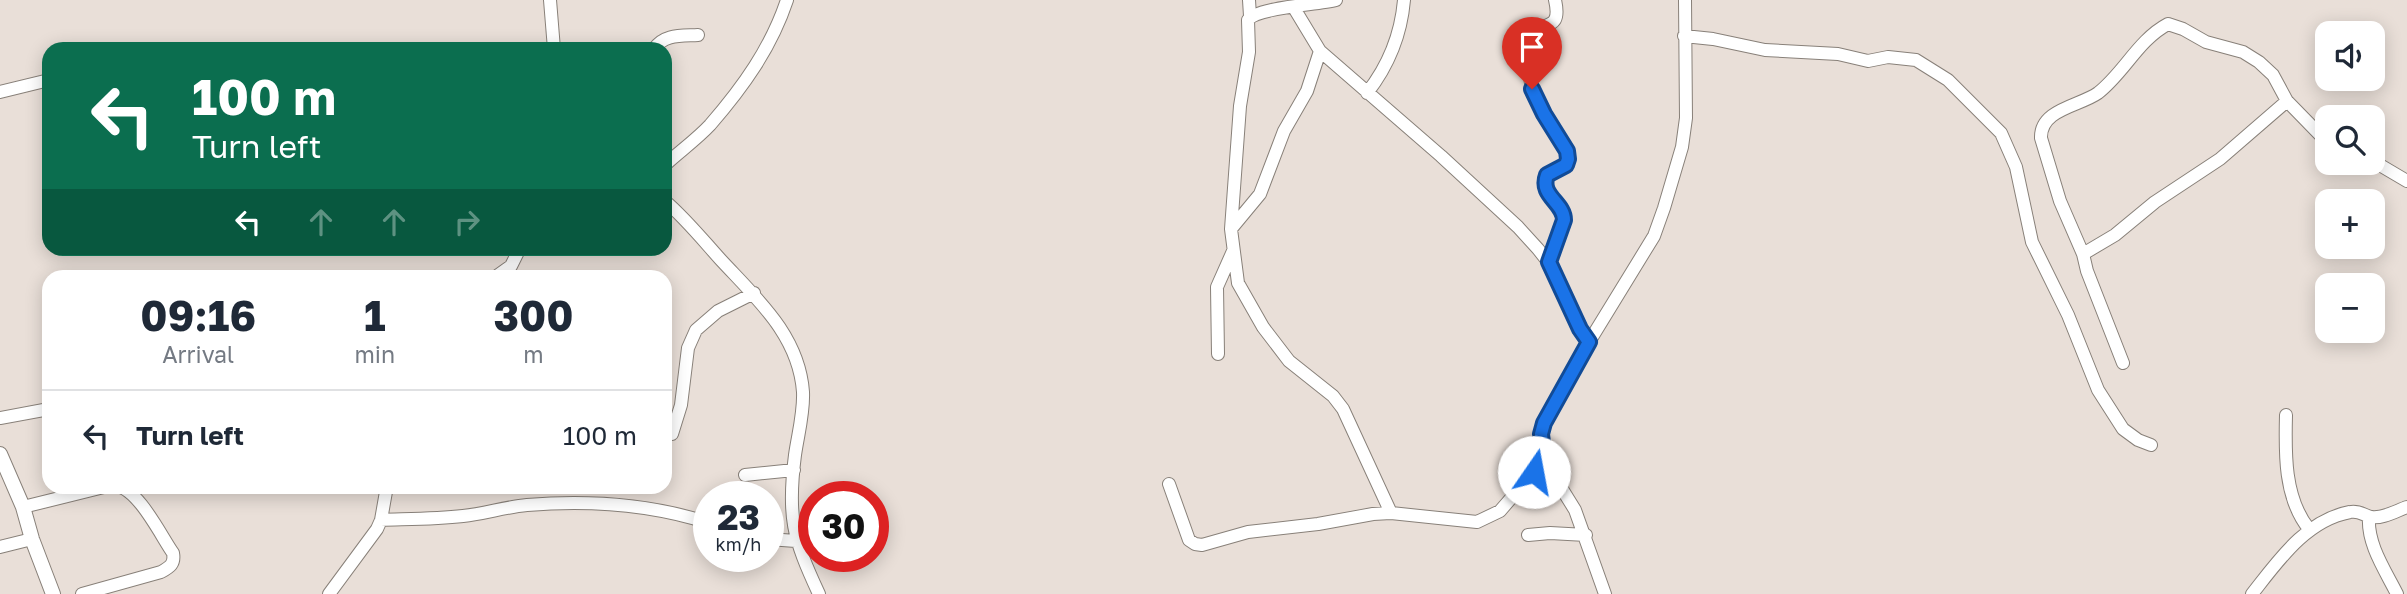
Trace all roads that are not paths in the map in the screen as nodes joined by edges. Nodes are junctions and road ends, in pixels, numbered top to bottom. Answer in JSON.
{"nodes":[{"id":1,"x":550,"y":0,"type":"edge"},
{"id":2,"x":787,"y":0,"type":"edge"},
{"id":3,"x":1249,"y":0,"type":"edge"},
{"id":4,"x":1336,"y":0,"type":"edge"},
{"id":5,"x":1404,"y":0,"type":"edge"},
{"id":6,"x":1555,"y":0,"type":"edge"},
{"id":7,"x":1685,"y":0,"type":"edge"},
{"id":8,"x":1294,"y":8,"type":"junction"},
{"id":9,"x":1250,"y":16,"type":"junction"},
{"id":10,"x":698,"y":35,"type":"dead end"},
{"id":11,"x":1684,"y":36,"type":"junction"},
{"id":12,"x":553,"y":42,"type":"edge"},
{"id":13,"x":659,"y":42,"type":"edge"},
{"id":14,"x":1320,"y":51,"type":"junction"},
{"id":15,"x":42,"y":82,"type":"edge"},
{"id":16,"x":0,"y":92,"type":"edge"},
{"id":17,"x":1367,"y":93,"type":"junction"},
{"id":18,"x":2287,"y":101,"type":"junction"},
{"id":19,"x":2315,"y":130,"type":"edge"},
{"id":20,"x":672,"y":159,"type":"edge"},
{"id":21,"x":2385,"y":168,"type":"edge"},
{"id":22,"x":2407,"y":181,"type":"edge"},
{"id":23,"x":672,"y":208,"type":"edge"},
{"id":24,"x":1231,"y":229,"type":"junction"},
{"id":25,"x":1233,"y":251,"type":"junction"},
{"id":26,"x":2083,"y":254,"type":"junction"},
{"id":27,"x":516,"y":256,"type":"edge"},
{"id":28,"x":1549,"y":262,"type":"junction"},
{"id":29,"x":505,"y":270,"type":"edge"},
{"id":30,"x":754,"y":293,"type":"junction"},
{"id":31,"x":1589,"y":342,"type":"junction"},
{"id":32,"x":1218,"y":354,"type":"dead end"},
{"id":33,"x":2123,"y":363,"type":"dead end"},
{"id":34,"x":42,"y":410,"type":"edge"},
{"id":35,"x":2286,"y":415,"type":"dead end"},
{"id":36,"x":0,"y":418,"type":"edge"},
{"id":37,"x":672,"y":434,"type":"dead end"},
{"id":38,"x":2151,"y":446,"type":"dead end"},
{"id":39,"x":0,"y":454,"type":"edge"},
{"id":40,"x":1544,"y":460,"type":"junction"},
{"id":41,"x":794,"y":470,"type":"junction"},
{"id":42,"x":746,"y":475,"type":"dead end"},
{"id":43,"x":1169,"y":484,"type":"dead end"},
{"id":44,"x":76,"y":494,"type":"edge"},
{"id":45,"x":133,"y":494,"type":"edge"},
{"id":46,"x":386,"y":494,"type":"edge"},
{"id":47,"x":23,"y":507,"type":"junction"},
{"id":48,"x":2407,"y":507,"type":"edge"},
{"id":49,"x":1391,"y":513,"type":"junction"},
{"id":50,"x":2369,"y":517,"type":"junction"},
{"id":51,"x":693,"y":518,"type":"edge"},
{"id":52,"x":382,"y":520,"type":"junction"},
{"id":53,"x":2309,"y":529,"type":"junction"},
{"id":54,"x":1528,"y":535,"type":"dead end"},
{"id":55,"x":1586,"y":535,"type":"junction"},
{"id":56,"x":32,"y":540,"type":"junction"},
{"id":57,"x":784,"y":540,"type":"edge"},
{"id":58,"x":796,"y":541,"type":"junction"},
{"id":59,"x":0,"y":547,"type":"edge"},
{"id":60,"x":53,"y":594,"type":"edge"},
{"id":61,"x":82,"y":594,"type":"edge"},
{"id":62,"x":329,"y":594,"type":"edge"},
{"id":63,"x":819,"y":594,"type":"edge"},
{"id":64,"x":1605,"y":594,"type":"edge"},
{"id":65,"x":2252,"y":594,"type":"edge"},
{"id":66,"x":2397,"y":594,"type":"edge"}],
"edges":[{"from":1,"to":12,"type":"street"},
{"from":2,"to":20,"type":"street"},
{"from":3,"to":9,"type":"street"},
{"from":4,"to":8,"type":"street"},
{"from":5,"to":17,"type":"street"},
{"from":6,"to":28,"type":"street"},
{"from":7,"to":11,"type":"street"},
{"from":8,"to":9,"type":"street"},
{"from":8,"to":14,"type":"street"},
{"from":9,"to":24,"type":"street"},
{"from":10,"to":13,"type":"street"},
{"from":11,"to":31,"type":"street"},
{"from":11,"to":38,"type":"street"},
{"from":14,"to":17,"type":"street"},
{"from":14,"to":24,"type":"street"},
{"from":15,"to":16,"type":"street"},
{"from":17,"to":28,"type":"street"},
{"from":18,"to":19,"type":"street"},
{"from":18,"to":26,"type":"street"},
{"from":18,"to":26,"type":"street"},
{"from":21,"to":22,"type":"street"},
{"from":23,"to":30,"type":"street"},
{"from":24,"to":25,"type":"street"},
{"from":25,"to":32,"type":"street"},
{"from":25,"to":49,"type":"street"},
{"from":26,"to":33,"type":"street"},
{"from":27,"to":29,"type":"street"},
{"from":28,"to":31,"type":"street"},
{"from":30,"to":37,"type":"street"},
{"from":30,"to":41,"type":"street"},
{"from":31,"to":40,"type":"street"},
{"from":34,"to":36,"type":"street"},
{"from":35,"to":53,"type":"street"},
{"from":39,"to":47,"type":"street"},
{"from":40,"to":49,"type":"street"},
{"from":40,"to":55,"type":"street"},
{"from":41,"to":42,"type":"street"},
{"from":41,"to":58,"type":"street"},
{"from":43,"to":49,"type":"street"},
{"from":44,"to":47,"type":"street"},
{"from":45,"to":61,"type":"street"},
{"from":46,"to":52,"type":"street"},
{"from":47,"to":56,"type":"street"},
{"from":48,"to":50,"type":"street"},
{"from":50,"to":53,"type":"street"},
{"from":50,"to":66,"type":"street"},
{"from":51,"to":52,"type":"street"},
{"from":52,"to":62,"type":"street"},
{"from":53,"to":65,"type":"street"},
{"from":54,"to":55,"type":"street"},
{"from":55,"to":64,"type":"street"},
{"from":56,"to":59,"type":"street"},
{"from":56,"to":60,"type":"street"},
{"from":57,"to":58,"type":"street"},
{"from":58,"to":63,"type":"street"}]}
